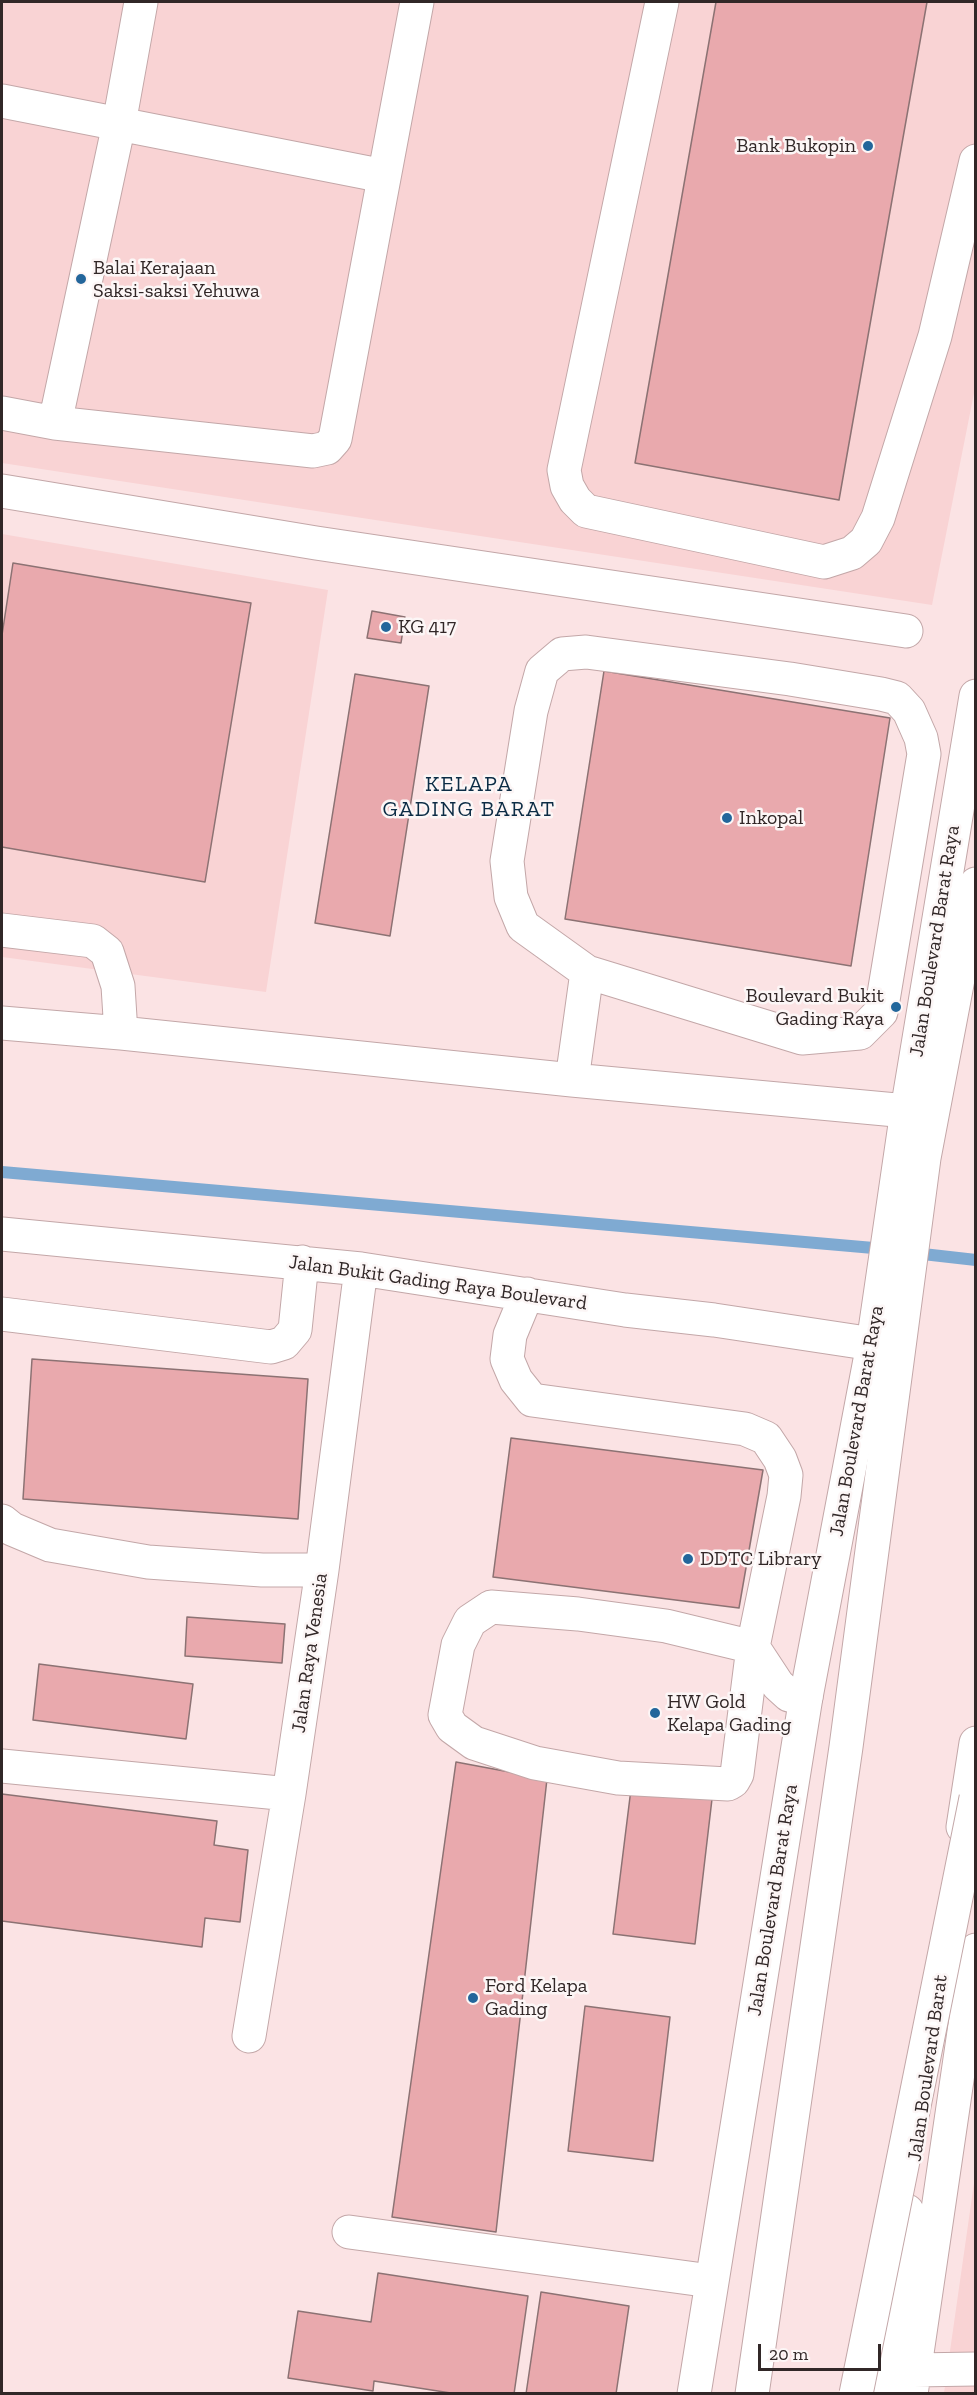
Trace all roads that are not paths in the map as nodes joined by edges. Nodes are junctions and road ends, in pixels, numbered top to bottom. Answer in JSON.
{"nodes":[{"id":1,"x":141,"y":2,"type":"edge"},
{"id":2,"x":417,"y":2,"type":"edge"},
{"id":3,"x":662,"y":2,"type":"edge"},
{"id":4,"x":2,"y":101,"type":"edge"},
{"id":5,"x":119,"y":124,"type":"junction"},
{"id":6,"x":975,"y":160,"type":"edge"},
{"id":7,"x":384,"y":176,"type":"junction"},
{"id":8,"x":2,"y":414,"type":"edge"},
{"id":9,"x":55,"y":423,"type":"junction"},
{"id":10,"x":2,"y":491,"type":"edge"},
{"id":11,"x":906,"y":631,"type":"dead end"},
{"id":12,"x":975,"y":696,"type":"edge"},
{"id":13,"x":924,"y":754,"type":"junction"},
{"id":14,"x":970,"y":761,"type":"edge"},
{"id":15,"x":975,"y":884,"type":"edge"},
{"id":16,"x":2,"y":930,"type":"edge"},
{"id":17,"x":587,"y":972,"type":"junction"},
{"id":18,"x":2,"y":1023,"type":"edge"},
{"id":19,"x":121,"y":1033,"type":"junction"},
{"id":20,"x":572,"y":1080,"type":"junction"},
{"id":21,"x":907,"y":1111,"type":"junction"},
{"id":22,"x":2,"y":1234,"type":"edge"},
{"id":23,"x":302,"y":1262,"type":"junction"},
{"id":24,"x":375,"y":1272,"type":"junction"},
{"id":25,"x":527,"y":1293,"type":"junction"},
{"id":26,"x":2,"y":1314,"type":"edge"},
{"id":27,"x":874,"y":1333,"type":"junction"},
{"id":28,"x":2,"y":1521,"type":"edge"},
{"id":29,"x":322,"y":1570,"type":"junction"},
{"id":30,"x":753,"y":1647,"type":"junction"},
{"id":31,"x":806,"y":1697,"type":"junction"},
{"id":32,"x":975,"y":1743,"type":"edge"},
{"id":33,"x":2,"y":1766,"type":"edge"},
{"id":34,"x":289,"y":1794,"type":"junction"},
{"id":35,"x":975,"y":1798,"type":"edge"},
{"id":36,"x":975,"y":1950,"type":"edge"},
{"id":37,"x":249,"y":2036,"type":"dead end"},
{"id":38,"x":966,"y":2073,"type":"edge"},
{"id":39,"x":349,"y":2232,"type":"dead end"},
{"id":40,"x":711,"y":2281,"type":"junction"},
{"id":41,"x":975,"y":2369,"type":"edge"},
{"id":42,"x":913,"y":2382,"type":"edge"},
{"id":43,"x":694,"y":2394,"type":"edge"},
{"id":44,"x":752,"y":2394,"type":"edge"},
{"id":45,"x":856,"y":2394,"type":"edge"},
{"id":46,"x":881,"y":2394,"type":"edge"}],
"edges":[{"from":1,"to":5,"type":"main road"},
{"from":2,"to":7,"type":"main road"},
{"from":3,"to":6,"type":"main road"},
{"from":4,"to":5,"type":"main road"},
{"from":5,"to":7,"type":"main road"},
{"from":5,"to":9,"type":"main road"},
{"from":7,"to":9,"type":"main road"},
{"from":8,"to":9,"type":"main road"},
{"from":10,"to":11,"type":"main road"},
{"from":12,"to":14,"type":"main road","name":"Jalan Boulevard Barat Raya"},
{"from":13,"to":14,"type":"main road"},
{"from":13,"to":17,"type":"main road"},
{"from":13,"to":17,"type":"main road"},
{"from":14,"to":21,"type":"main road","name":"Jalan Boulevard Barat Raya"},
{"from":15,"to":44,"type":"main road"},
{"from":16,"to":19,"type":"main road"},
{"from":17,"to":20,"type":"main road"},
{"from":18,"to":19,"type":"main road"},
{"from":19,"to":20,"type":"main road"},
{"from":20,"to":21,"type":"main road"},
{"from":21,"to":27,"type":"main road","name":"Jalan Boulevard Barat Raya"},
{"from":22,"to":23,"type":"main road","name":"Jalan Bukit Gading Raya Boulevard"},
{"from":23,"to":24,"type":"main road","name":"Jalan Bukit Gading Raya Boulevard"},
{"from":23,"to":26,"type":"main road"},
{"from":24,"to":25,"type":"main road","name":"Jalan Bukit Gading Raya Boulevard"},
{"from":24,"to":29,"type":"main road","name":"Jalan Raya Venesia"},
{"from":25,"to":27,"type":"main road","name":"Jalan Bukit Gading Raya Boulevard"},
{"from":25,"to":30,"type":"main road"},
{"from":27,"to":31,"type":"main road","name":"Jalan Boulevard Barat Raya"},
{"from":28,"to":29,"type":"main road"},
{"from":29,"to":34,"type":"main road","name":"Jalan Raya Venesia"},
{"from":30,"to":30,"type":"main road"},
{"from":30,"to":31,"type":"main road"},
{"from":31,"to":40,"type":"main road","name":"Jalan Boulevard Barat Raya"},
{"from":32,"to":46,"type":"main road","name":"Jalan Boulevard Barat"},
{"from":33,"to":34,"type":"main road"},
{"from":34,"to":37,"type":"main road","name":"Jalan Raya Venesia"},
{"from":35,"to":45,"type":"main road","bridge":true},
{"from":36,"to":38,"type":"main road"},
{"from":38,"to":42,"type":"main road"},
{"from":39,"to":40,"type":"main road"},
{"from":40,"to":43,"type":"main road","name":"Jalan Boulevard Barat Raya"},
{"from":41,"to":42,"type":"main road"}]}
